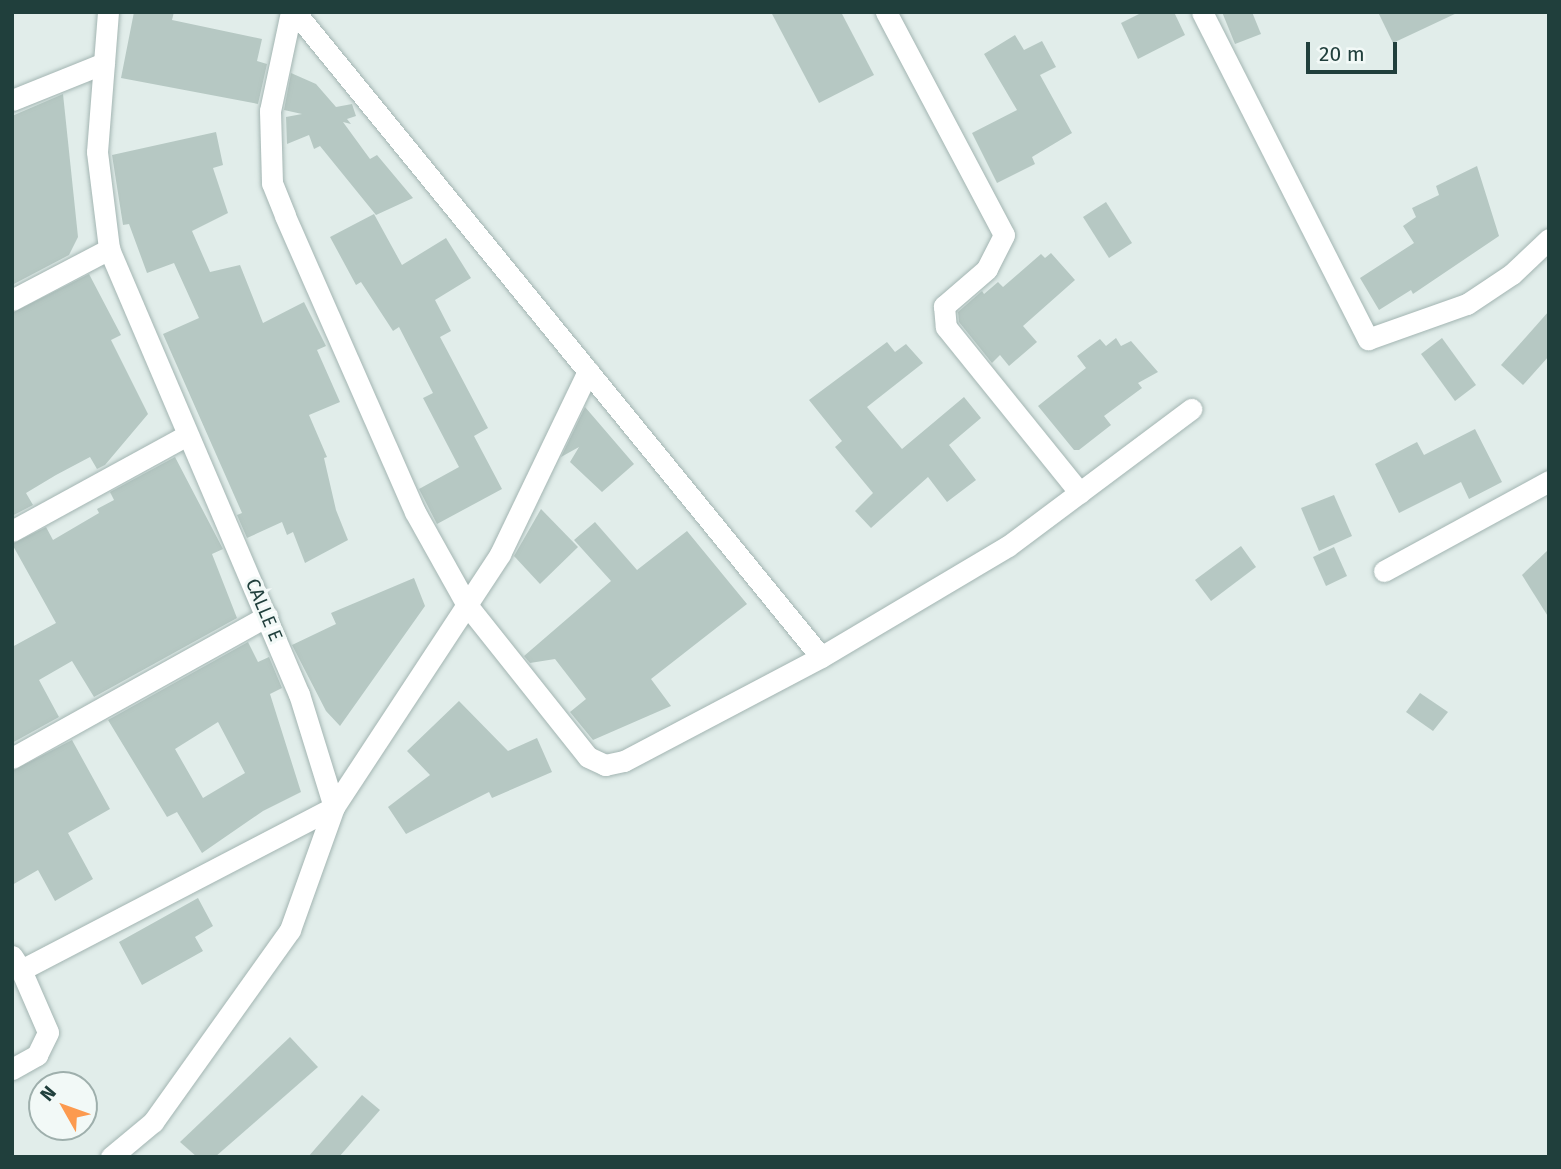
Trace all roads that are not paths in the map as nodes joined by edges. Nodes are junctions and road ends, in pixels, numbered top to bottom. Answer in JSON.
{"nodes":[{"id":1,"x":108,"y":12,"type":"edge"},
{"id":2,"x":293,"y":12,"type":"edge"},
{"id":3,"x":886,"y":12,"type":"edge"},
{"id":4,"x":1202,"y":12,"type":"edge"},
{"id":5,"x":104,"y":63,"type":"junction"},
{"id":6,"x":12,"y":100,"type":"edge"},
{"id":7,"x":1549,"y":239,"type":"edge"},
{"id":8,"x":109,"y":249,"type":"junction"},
{"id":9,"x":12,"y":300,"type":"edge"},
{"id":10,"x":588,"y":371,"type":"junction"},
{"id":11,"x":1191,"y":409,"type":"dead end"},
{"id":12,"x":187,"y":435,"type":"junction"},
{"id":13,"x":1549,"y":481,"type":"edge"},
{"id":14,"x":1080,"y":493,"type":"junction"},
{"id":15,"x":12,"y":531,"type":"edge"},
{"id":16,"x":1384,"y":571,"type":"dead end"},
{"id":17,"x":467,"y":606,"type":"junction"},
{"id":18,"x":267,"y":616,"type":"junction"},
{"id":19,"x":821,"y":657,"type":"junction"},
{"id":20,"x":12,"y":758,"type":"edge"},
{"id":21,"x":334,"y":807,"type":"junction"},
{"id":22,"x":17,"y":963,"type":"edge"},
{"id":23,"x":12,"y":1069,"type":"edge"},
{"id":24,"x":111,"y":1157,"type":"edge"}],
"edges":[{"from":1,"to":5,"type":"street","name":"CALLE E"},
{"from":2,"to":10,"type":"street"},
{"from":2,"to":17,"type":"street"},
{"from":3,"to":14,"type":"street"},
{"from":4,"to":7,"type":"street"},
{"from":5,"to":6,"type":"street"},
{"from":5,"to":8,"type":"street","name":"CALLE E"},
{"from":8,"to":9,"type":"street"},
{"from":8,"to":12,"type":"street","name":"CALLE E"},
{"from":10,"to":17,"type":"street"},
{"from":10,"to":19,"type":"street"},
{"from":11,"to":14,"type":"street"},
{"from":12,"to":15,"type":"street"},
{"from":12,"to":18,"type":"street","name":"CALLE E"},
{"from":13,"to":16,"type":"street"},
{"from":14,"to":19,"type":"street"},
{"from":17,"to":19,"type":"street"},
{"from":17,"to":21,"type":"street"},
{"from":18,"to":20,"type":"street"},
{"from":18,"to":21,"type":"street","name":"CALLE E"},
{"from":21,"to":22,"type":"street"},
{"from":21,"to":24,"type":"street"},
{"from":22,"to":23,"type":"street"}]}
